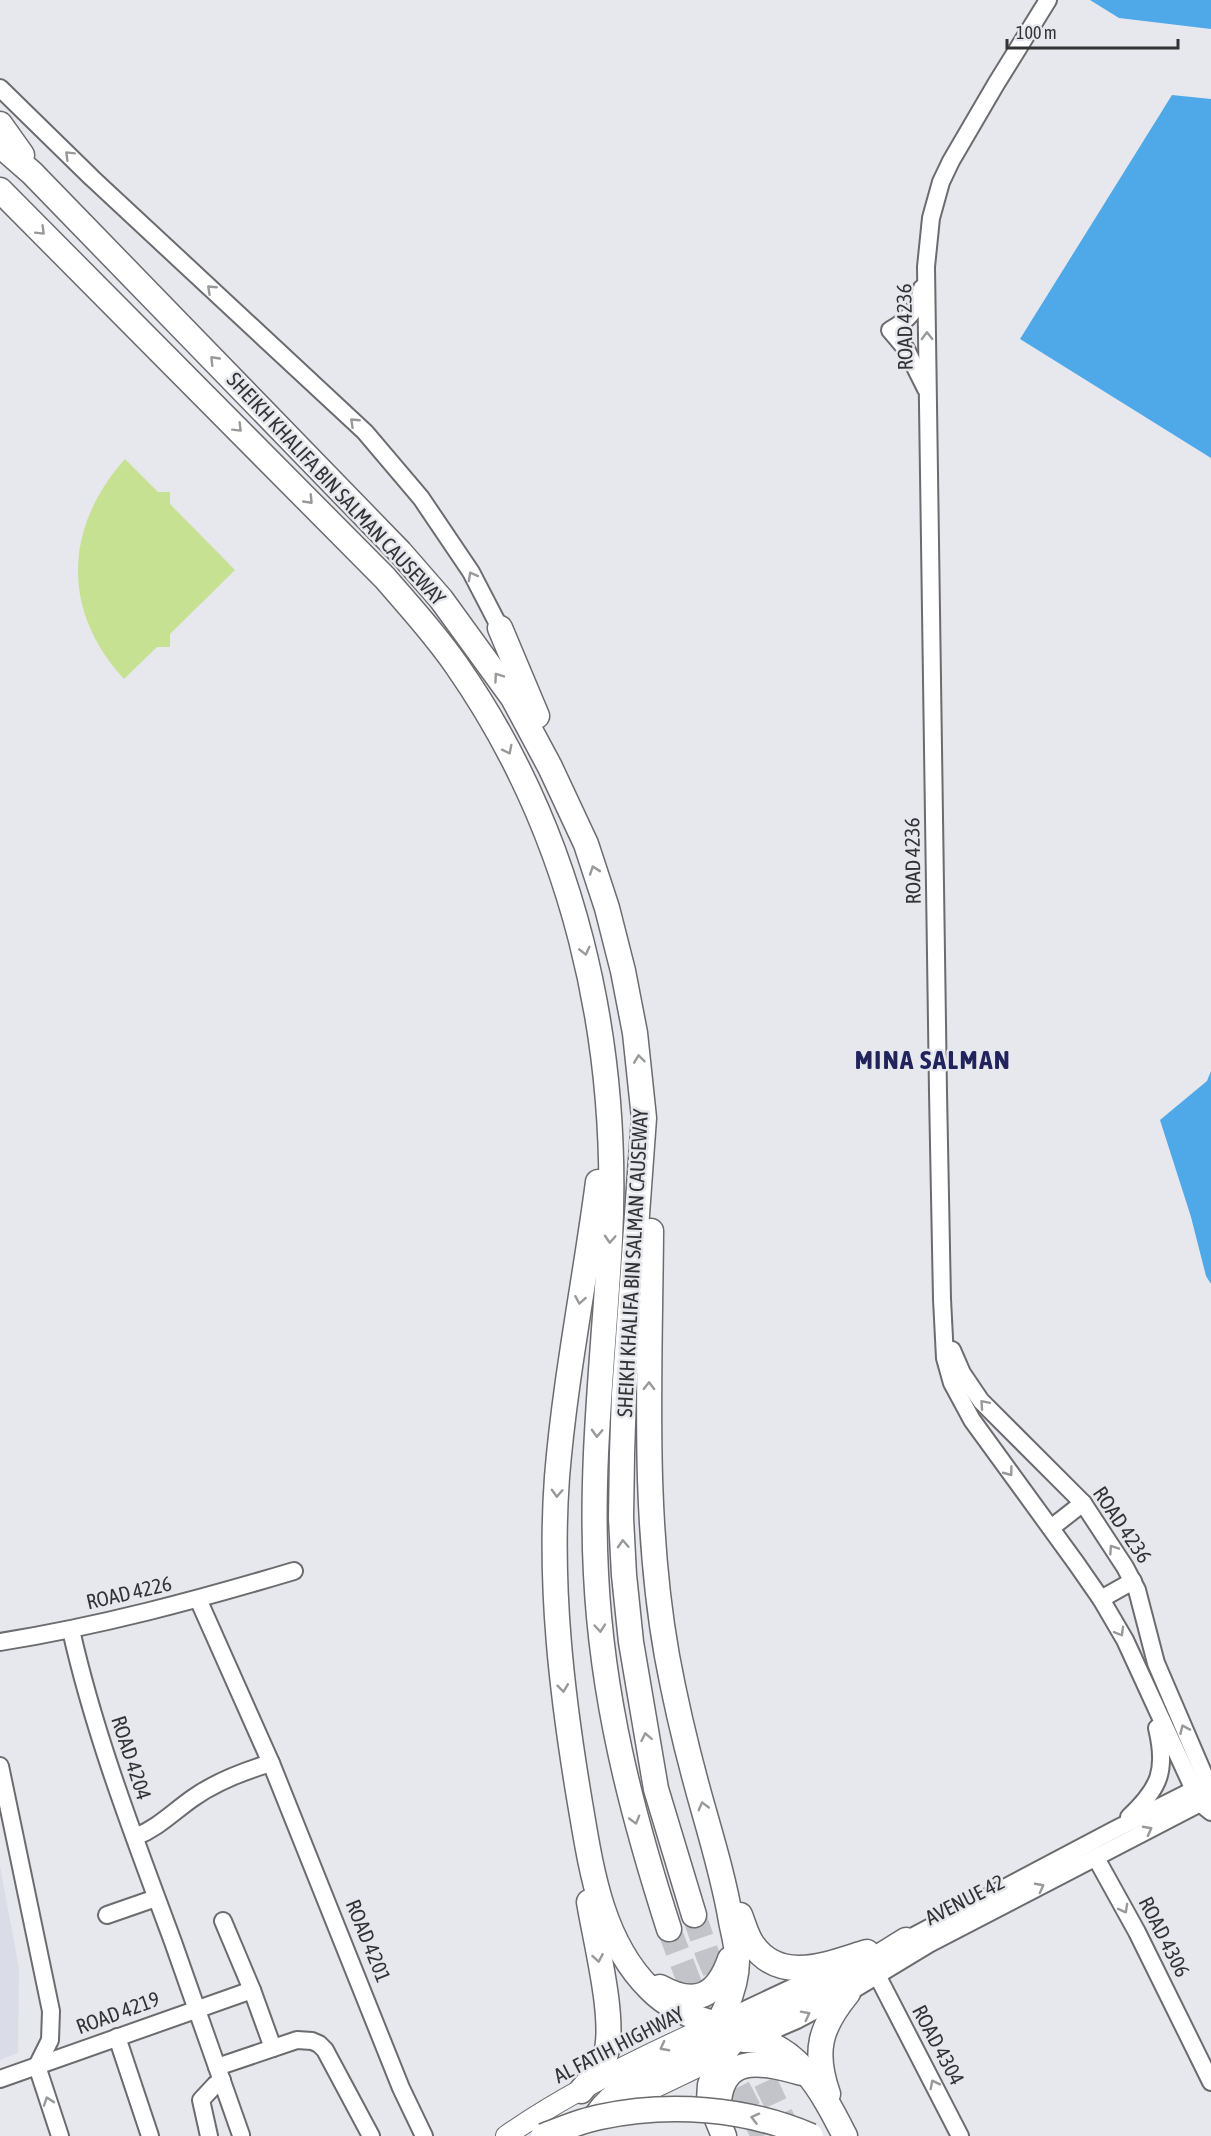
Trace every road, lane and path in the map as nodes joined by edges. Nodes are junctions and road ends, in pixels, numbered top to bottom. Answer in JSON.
{"nodes":[{"id":1,"x":1048,"y":0,"type":"edge"},
{"id":2,"x":0,"y":88,"type":"edge"},
{"id":3,"x":0,"y":124,"type":"edge"},
{"id":4,"x":0,"y":145,"type":"edge"},
{"id":5,"x":32,"y":173,"type":"junction"},
{"id":6,"x":0,"y":190,"type":"edge"},
{"id":7,"x":926,"y":267,"type":"junction"},
{"id":8,"x":928,"y":395,"type":"junction"},
{"id":9,"x":500,"y":628,"type":"joint"},
{"id":10,"x":550,"y":767,"type":"junction"},
{"id":11,"x":607,"y":1076,"type":"junction"},
{"id":12,"x":644,"y":1118,"type":"junction"},
{"id":13,"x":943,"y":1326,"type":"junction"},
{"id":14,"x":1083,"y":1503,"type":"junction"},
{"id":15,"x":1051,"y":1528,"type":"junction"},
{"id":16,"x":294,"y":1571,"type":"dead end"},
{"id":17,"x":1133,"y":1581,"type":"junction"},
{"id":18,"x":198,"y":1599,"type":"junction"},
{"id":19,"x":1101,"y":1599,"type":"junction"},
{"id":20,"x":71,"y":1630,"type":"junction"},
{"id":21,"x":0,"y":1642,"type":"edge"},
{"id":22,"x":1149,"y":1695,"type":"junction"},
{"id":23,"x":272,"y":1763,"type":"junction"},
{"id":24,"x":0,"y":1766,"type":"edge"},
{"id":25,"x":1206,"y":1794,"type":"edge"},
{"id":26,"x":582,"y":1816,"type":"junction"},
{"id":27,"x":1114,"y":1830,"type":"junction"},
{"id":28,"x":135,"y":1837,"type":"junction"},
{"id":29,"x":1096,"y":1858,"type":"junction"},
{"id":30,"x":719,"y":1862,"type":"junction"},
{"id":31,"x":156,"y":1898,"type":"junction"},
{"id":32,"x":984,"y":1908,"type":"junction"},
{"id":33,"x":107,"y":1915,"type":"dead end"},
{"id":34,"x":694,"y":1915,"type":"tunnel mouth"},
{"id":35,"x":223,"y":1921,"type":"dead end"},
{"id":36,"x":732,"y":1926,"type":"junction"},
{"id":37,"x":669,"y":1929,"type":"tunnel mouth"},
{"id":38,"x":906,"y":1940,"type":"junction"},
{"id":39,"x":867,"y":1952,"type":"junction"},
{"id":40,"x":634,"y":1973,"type":"junction"},
{"id":41,"x":877,"y":1975,"type":"junction"},
{"id":42,"x":252,"y":1990,"type":"junction"},
{"id":43,"x":848,"y":1993,"type":"junction"},
{"id":44,"x":758,"y":2005,"type":"joint"},
{"id":45,"x":197,"y":2008,"type":"junction"},
{"id":46,"x":117,"y":2037,"type":"junction"},
{"id":47,"x":729,"y":2037,"type":"junction"},
{"id":48,"x":273,"y":2048,"type":"junction"},
{"id":49,"x":37,"y":2066,"type":"junction"},
{"id":50,"x":219,"y":2074,"type":"junction"},
{"id":51,"x":807,"y":2074,"type":"junction"},
{"id":52,"x":1209,"y":2075,"type":"edge"},
{"id":53,"x":0,"y":2079,"type":"edge"},
{"id":54,"x":581,"y":2091,"type":"junction"},
{"id":55,"x":596,"y":2116,"type":"joint"},
{"id":56,"x":720,"y":2129,"type":"edge"},
{"id":57,"x":842,"y":2130,"type":"edge"},
{"id":58,"x":241,"y":2135,"type":"edge"},
{"id":59,"x":60,"y":2136,"type":"edge"},
{"id":60,"x":150,"y":2136,"type":"edge"},
{"id":61,"x":209,"y":2136,"type":"edge"},
{"id":62,"x":371,"y":2136,"type":"edge"},
{"id":63,"x":424,"y":2136,"type":"edge"},
{"id":64,"x":506,"y":2136,"type":"edge"},
{"id":65,"x":543,"y":2136,"type":"edge"},
{"id":66,"x":561,"y":2136,"type":"edge"},
{"id":67,"x":811,"y":2136,"type":"edge"},
{"id":68,"x":960,"y":2136,"type":"edge"}],
"edges":[{"from":1,"to":7,"type":"street"},
{"from":9,"to":2,"type":"street","one_way":true},
{"from":3,"to":5,"type":"highway"},
{"from":4,"to":5,"type":"highway","name":"SHEIKH KHALIFA BIN SALMAN CAUSEWAY"},
{"from":10,"to":5,"type":"highway","name":"SHEIKH KHALIFA BIN SALMAN CAUSEWAY","one_way":true},
{"from":6,"to":11,"type":"highway","name":"SHEIKH KHALIFA BIN SALMAN CAUSEWAY","one_way":true},
{"from":8,"to":7,"type":"street","name":"ROAD 4236","one_way":true},
{"from":7,"to":8,"type":"street","name":"ROAD 4236"},
{"from":8,"to":13,"type":"street","name":"ROAD 4236"},
{"from":9,"to":10,"type":"highway"},
{"from":12,"to":10,"type":"highway","name":"SHEIKH KHALIFA BIN SALMAN CAUSEWAY","one_way":true},
{"from":11,"to":26,"type":"highway","one_way":true},
{"from":11,"to":37,"type":"highway","name":"SHEIKH KHALIFA BIN SALMAN CAUSEWAY","one_way":true},
{"from":30,"to":12,"type":"highway","one_way":true},
{"from":34,"to":12,"type":"highway","name":"SHEIKH KHALIFA BIN SALMAN CAUSEWAY","one_way":true},
{"from":14,"to":13,"type":"street","name":"ROAD 4236","one_way":true},
{"from":13,"to":15,"type":"street","name":"ROAD 4236","one_way":true},
{"from":14,"to":15,"type":"street"},
{"from":17,"to":14,"type":"street","name":"ROAD 4236","one_way":true},
{"from":15,"to":19,"type":"street","name":"ROAD 4236"},
{"from":16,"to":18,"type":"street"},
{"from":17,"to":19,"type":"street"},
{"from":25,"to":17,"type":"street","name":"ROAD 4236","one_way":true},
{"from":18,"to":20,"type":"street","name":"ROAD 4226"},
{"from":18,"to":23,"type":"street","name":"ROAD 4226"},
{"from":19,"to":22,"type":"street","name":"ROAD 4236","one_way":true},
{"from":20,"to":21,"type":"street","name":"ROAD 4226"},
{"from":20,"to":28,"type":"street","name":"ROAD 4204"},
{"from":22,"to":25,"type":"street","name":"ROAD 4236"},
{"from":22,"to":27,"type":"street"},
{"from":23,"to":28,"type":"street"},
{"from":23,"to":63,"type":"street","name":"ROAD 4201"},
{"from":24,"to":49,"type":"street"},
{"from":25,"to":27,"type":"street","name":"AVENUE 42"},
{"from":29,"to":25,"type":"street","name":"AVENUE 42","one_way":true},
{"from":26,"to":40,"type":"highway"},
{"from":26,"to":54,"type":"highway","one_way":true},
{"from":27,"to":32,"type":"street","name":"AVENUE 42"},
{"from":28,"to":31,"type":"street","name":"ROAD 4204"},
{"from":32,"to":29,"type":"street","name":"AVENUE 42","one_way":true},
{"from":29,"to":52,"type":"street","name":"ROAD 4306","one_way":true},
{"from":30,"to":36,"type":"highway"},
{"from":30,"to":39,"type":"highway"},
{"from":31,"to":33,"type":"street"},
{"from":31,"to":45,"type":"street","name":"ROAD 4204"},
{"from":32,"to":38,"type":"street","name":"AVENUE 42"},
{"from":32,"to":41,"type":"street","name":"AVENUE 42"},
{"from":35,"to":42,"type":"street"},
{"from":36,"to":40,"type":"highway"},
{"from":36,"to":47,"type":"highway"},
{"from":38,"to":39,"type":"street","name":"AVENUE 42"},
{"from":38,"to":47,"type":"highway"},
{"from":39,"to":44,"type":"street","name":"AVENUE 42"},
{"from":40,"to":47,"type":"highway"},
{"from":41,"to":43,"type":"street","name":"AVENUE 42"},
{"from":68,"to":41,"type":"street","name":"ROAD 4304","one_way":true},
{"from":42,"to":45,"type":"street","name":"ROAD 4219"},
{"from":42,"to":48,"type":"street"},
{"from":47,"to":43,"type":"street","name":"AVENUE 42","one_way":true},
{"from":43,"to":57,"type":"highway"},
{"from":44,"to":47,"type":"street","name":"AL FATIH HIGHWAY"},
{"from":45,"to":46,"type":"street","name":"ROAD 4219"},
{"from":45,"to":50,"type":"street","name":"ROAD 4204"},
{"from":46,"to":49,"type":"street","name":"ROAD 4219"},
{"from":46,"to":60,"type":"street"},
{"from":47,"to":51,"type":"highway"},
{"from":47,"to":54,"type":"main road","name":"AL FATIH HIGHWAY","one_way":true},
{"from":47,"to":55,"type":"highway"},
{"from":47,"to":56,"type":"highway"},
{"from":48,"to":50,"type":"street"},
{"from":48,"to":62,"type":"street"},
{"from":49,"to":53,"type":"street","name":"ROAD 4219"},
{"from":59,"to":49,"type":"street","one_way":true},
{"from":50,"to":58,"type":"street","name":"ROAD 4204"},
{"from":50,"to":61,"type":"street"},
{"from":51,"to":56,"type":"highway"},
{"from":51,"to":57,"type":"highway"},
{"from":54,"to":64,"type":"main road","name":"AL FATIH HIGHWAY"},
{"from":55,"to":66,"type":"main road"},
{"from":67,"to":65,"type":"highway","one_way":true,"bridge":true}]}
